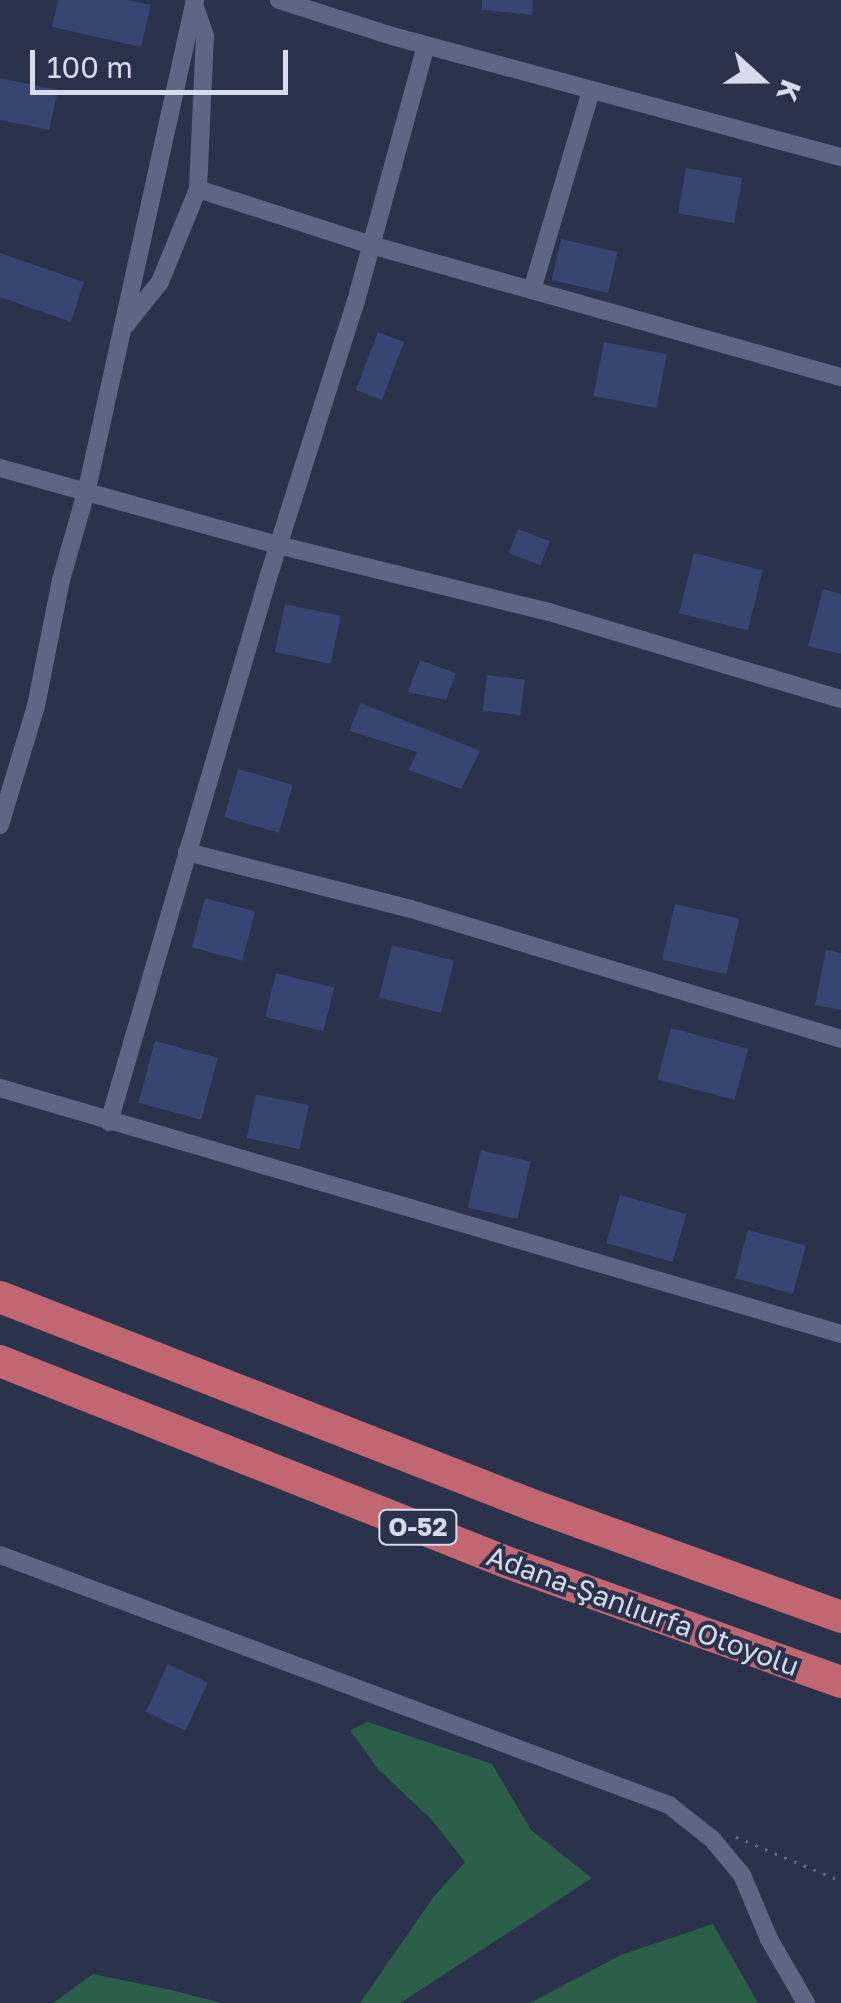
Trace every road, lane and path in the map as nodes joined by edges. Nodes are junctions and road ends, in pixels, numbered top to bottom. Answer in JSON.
{"nodes":[{"id":1,"x":279,"y":0,"type":"edge"},
{"id":2,"x":194,"y":2,"type":"edge"},
{"id":3,"x":426,"y":45,"type":"junction"},
{"id":4,"x":592,"y":91,"type":"junction"},
{"id":5,"x":841,"y":157,"type":"edge"},
{"id":6,"x":198,"y":190,"type":"junction"},
{"id":7,"x":370,"y":245,"type":"junction"},
{"id":8,"x":532,"y":290,"type":"junction"},
{"id":9,"x":121,"y":330,"type":"junction"},
{"id":10,"x":841,"y":377,"type":"edge"},
{"id":11,"x":0,"y":468,"type":"edge"},
{"id":12,"x":87,"y":489,"type":"junction"},
{"id":13,"x":278,"y":545,"type":"junction"},
{"id":14,"x":841,"y":698,"type":"edge"},
{"id":15,"x":0,"y":826,"type":"edge"},
{"id":16,"x":187,"y":852,"type":"junction"},
{"id":17,"x":841,"y":1039,"type":"edge"},
{"id":18,"x":0,"y":1088,"type":"edge"},
{"id":19,"x":109,"y":1122,"type":"junction"},
{"id":20,"x":0,"y":1298,"type":"edge"},
{"id":21,"x":841,"y":1334,"type":"edge"},
{"id":22,"x":0,"y":1362,"type":"edge"},
{"id":23,"x":0,"y":1555,"type":"edge"},
{"id":24,"x":841,"y":1618,"type":"edge"},
{"id":25,"x":841,"y":1682,"type":"edge"},
{"id":26,"x":736,"y":1837,"type":"dead end"},
{"id":27,"x":841,"y":1881,"type":"edge"},
{"id":28,"x":806,"y":2003,"type":"edge"}],
"edges":[{"from":1,"to":3,"type":"street"},
{"from":2,"to":6,"type":"street"},
{"from":2,"to":9,"type":"street"},
{"from":3,"to":4,"type":"street"},
{"from":3,"to":7,"type":"street"},
{"from":4,"to":5,"type":"street"},
{"from":4,"to":8,"type":"street"},
{"from":6,"to":7,"type":"street"},
{"from":6,"to":9,"type":"street"},
{"from":7,"to":8,"type":"street"},
{"from":7,"to":13,"type":"street"},
{"from":8,"to":10,"type":"street"},
{"from":9,"to":12,"type":"street"},
{"from":11,"to":12,"type":"street"},
{"from":12,"to":13,"type":"street"},
{"from":12,"to":15,"type":"street"},
{"from":13,"to":14,"type":"street"},
{"from":13,"to":16,"type":"street"},
{"from":16,"to":17,"type":"street"},
{"from":16,"to":19,"type":"street"},
{"from":18,"to":19,"type":"street"},
{"from":19,"to":21,"type":"street"},
{"from":20,"to":24,"type":"highway","number":"O-52"},
{"from":22,"to":25,"type":"highway","name":"Adana-Şanlıurfa Otoyolu","number":"O-52"},
{"from":23,"to":28,"type":"street"},
{"from":26,"to":27,"type":"path"}]}
